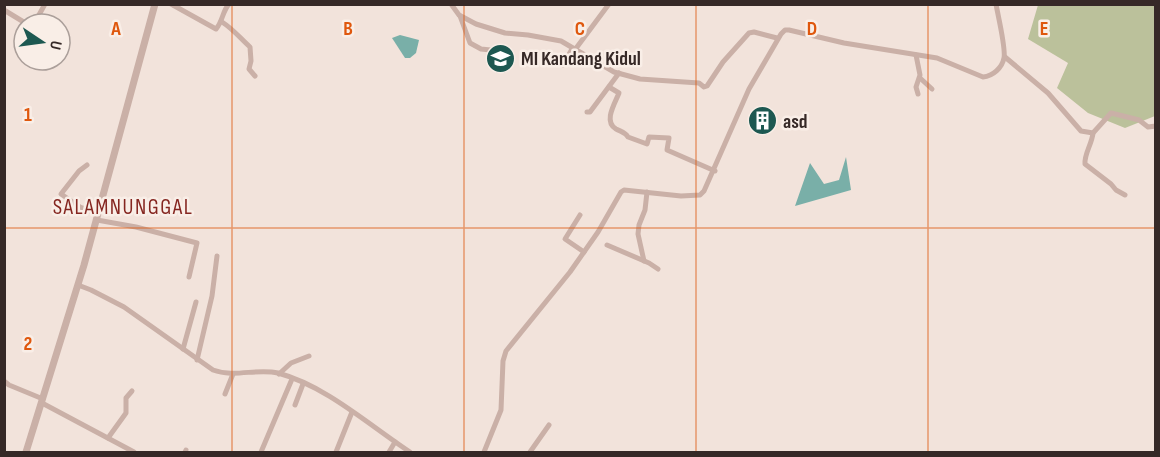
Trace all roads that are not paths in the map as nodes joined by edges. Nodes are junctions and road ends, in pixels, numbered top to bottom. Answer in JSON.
{"nodes":[{"id":1,"x":155,"y":4,"type":"edge"},
{"id":2,"x":171,"y":4,"type":"edge"},
{"id":3,"x":229,"y":4,"type":"edge"},
{"id":4,"x":451,"y":4,"type":"edge"},
{"id":5,"x":609,"y":4,"type":"edge"},
{"id":6,"x":996,"y":4,"type":"edge"},
{"id":7,"x":459,"y":15,"type":"junction"},
{"id":8,"x":222,"y":22,"type":"junction"},
{"id":9,"x":777,"y":38,"type":"junction"},
{"id":10,"x":573,"y":50,"type":"junction"},
{"id":11,"x":500,"y":51,"type":"dead end"},
{"id":12,"x":916,"y":55,"type":"junction"},
{"id":13,"x":1005,"y":57,"type":"junction"},
{"id":14,"x":563,"y":65,"type":"dead end"},
{"id":15,"x":619,"y":73,"type":"junction"},
{"id":16,"x":255,"y":76,"type":"dead end"},
{"id":17,"x":920,"y":78,"type":"junction"},
{"id":18,"x":609,"y":87,"type":"junction"},
{"id":19,"x":932,"y":89,"type":"dead end"},
{"id":20,"x":918,"y":94,"type":"dead end"},
{"id":21,"x":587,"y":112,"type":"dead end"},
{"id":22,"x":1155,"y":126,"type":"edge"},
{"id":23,"x":1093,"y":133,"type":"junction"},
{"id":24,"x":87,"y":165,"type":"dead end"},
{"id":25,"x":715,"y":171,"type":"junction"},
{"id":26,"x":647,"y":192,"type":"junction"},
{"id":27,"x":1125,"y":195,"type":"dead end"},
{"id":28,"x":580,"y":215,"type":"dead end"},
{"id":29,"x":98,"y":217,"type":"junction"},
{"id":30,"x":607,"y":245,"type":"dead end"},
{"id":31,"x":584,"y":252,"type":"junction"},
{"id":32,"x":217,"y":256,"type":"dead end"},
{"id":33,"x":644,"y":261,"type":"junction"},
{"id":34,"x":658,"y":269,"type":"dead end"},
{"id":35,"x":189,"y":277,"type":"dead end"},
{"id":36,"x":78,"y":285,"type":"junction"},
{"id":37,"x":196,"y":302,"type":"dead end"},
{"id":38,"x":183,"y":349,"type":"junction"},
{"id":39,"x":309,"y":356,"type":"dead end"},
{"id":40,"x":197,"y":360,"type":"junction"},
{"id":41,"x":233,"y":374,"type":"junction"},
{"id":42,"x":279,"y":374,"type":"junction"},
{"id":43,"x":292,"y":379,"type":"junction"},
{"id":44,"x":4,"y":381,"type":"edge"},
{"id":45,"x":303,"y":384,"type":"junction"},
{"id":46,"x":132,"y":391,"type":"dead end"},
{"id":47,"x":225,"y":394,"type":"dead end"},
{"id":48,"x":42,"y":401,"type":"junction"},
{"id":49,"x":295,"y":405,"type":"dead end"},
{"id":50,"x":351,"y":412,"type":"junction"},
{"id":51,"x":549,"y":425,"type":"dead end"},
{"id":52,"x":108,"y":438,"type":"junction"},
{"id":53,"x":395,"y":442,"type":"junction"},
{"id":54,"x":121,"y":445,"type":"junction"},
{"id":55,"x":27,"y":453,"type":"edge"},
{"id":56,"x":118,"y":453,"type":"edge"},
{"id":57,"x":134,"y":453,"type":"edge"},
{"id":58,"x":261,"y":453,"type":"edge"},
{"id":59,"x":336,"y":453,"type":"edge"},
{"id":60,"x":389,"y":453,"type":"edge"},
{"id":61,"x":410,"y":453,"type":"edge"},
{"id":62,"x":484,"y":453,"type":"edge"},
{"id":63,"x":530,"y":453,"type":"edge"}],
"edges":[{"from":1,"to":29,"type":"street"},
{"from":2,"to":8,"type":"street"},
{"from":3,"to":8,"type":"street"},
{"from":4,"to":7,"type":"street"},
{"from":5,"to":10,"type":"street"},
{"from":6,"to":13,"type":"street"},
{"from":7,"to":10,"type":"street"},
{"from":7,"to":11,"type":"street"},
{"from":8,"to":16,"type":"street"},
{"from":9,"to":12,"type":"street"},
{"from":9,"to":15,"type":"street"},
{"from":9,"to":25,"type":"street"},
{"from":10,"to":14,"type":"street"},
{"from":10,"to":15,"type":"street"},
{"from":12,"to":13,"type":"street"},
{"from":12,"to":17,"type":"street"},
{"from":13,"to":23,"type":"street"},
{"from":15,"to":18,"type":"street"},
{"from":17,"to":19,"type":"street"},
{"from":17,"to":20,"type":"street"},
{"from":18,"to":21,"type":"street"},
{"from":18,"to":25,"type":"street"},
{"from":22,"to":23,"type":"street"},
{"from":23,"to":27,"type":"street"},
{"from":24,"to":29,"type":"street"},
{"from":25,"to":26,"type":"street"},
{"from":26,"to":31,"type":"street"},
{"from":26,"to":33,"type":"street"},
{"from":28,"to":31,"type":"street"},
{"from":29,"to":35,"type":"street"},
{"from":29,"to":36,"type":"street"},
{"from":30,"to":33,"type":"street"},
{"from":31,"to":62,"type":"street"},
{"from":32,"to":40,"type":"street"},
{"from":33,"to":34,"type":"street"},
{"from":36,"to":38,"type":"street"},
{"from":36,"to":48,"type":"street"},
{"from":37,"to":38,"type":"street"},
{"from":38,"to":40,"type":"street"},
{"from":39,"to":42,"type":"street"},
{"from":40,"to":41,"type":"street"},
{"from":41,"to":42,"type":"street"},
{"from":41,"to":47,"type":"street"},
{"from":42,"to":43,"type":"street"},
{"from":43,"to":45,"type":"street"},
{"from":43,"to":58,"type":"street"},
{"from":44,"to":48,"type":"street"},
{"from":45,"to":49,"type":"street"},
{"from":45,"to":50,"type":"street"},
{"from":46,"to":52,"type":"street"},
{"from":48,"to":52,"type":"street"},
{"from":48,"to":55,"type":"street"},
{"from":50,"to":53,"type":"street"},
{"from":50,"to":59,"type":"street"},
{"from":51,"to":63,"type":"street"},
{"from":52,"to":54,"type":"street"},
{"from":53,"to":60,"type":"street"},
{"from":53,"to":61,"type":"street"},
{"from":54,"to":56,"type":"street"},
{"from":54,"to":57,"type":"street"}]}
